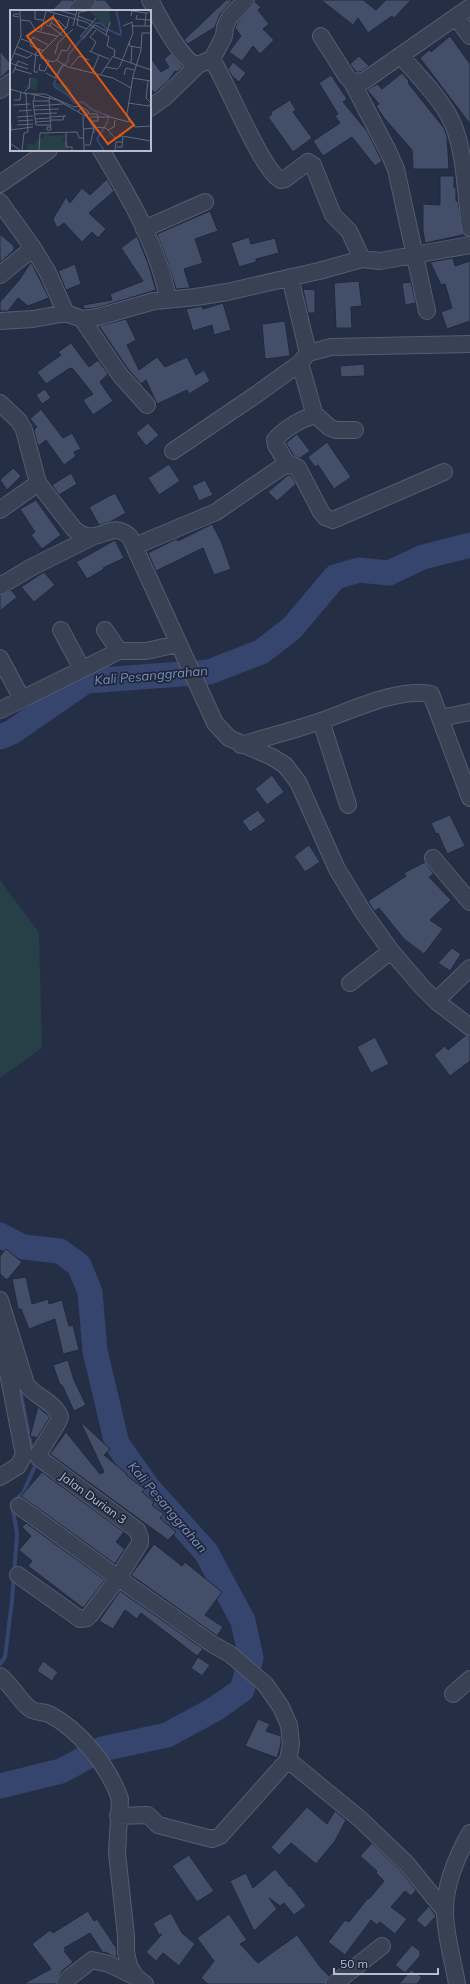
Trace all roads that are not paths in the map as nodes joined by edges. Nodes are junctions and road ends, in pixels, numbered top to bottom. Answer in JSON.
{"nodes":[{"id":1,"x":87,"y":0,"type":"edge"},
{"id":2,"x":150,"y":0,"type":"edge"},
{"id":3,"x":246,"y":0,"type":"edge"},
{"id":4,"x":470,"y":7,"type":"edge"},
{"id":5,"x":78,"y":10,"type":"edge"},
{"id":6,"x":456,"y":17,"type":"junction"},
{"id":7,"x":321,"y":36,"type":"dead end"},
{"id":8,"x":470,"y":36,"type":"edge"},
{"id":9,"x":400,"y":56,"type":"junction"},
{"id":10,"x":204,"y":63,"type":"junction"},
{"id":11,"x":352,"y":82,"type":"junction"},
{"id":12,"x":10,"y":83,"type":"edge"},
{"id":13,"x":0,"y":90,"type":"edge"},
{"id":14,"x":151,"y":107,"type":"edge"},
{"id":15,"x":48,"y":151,"type":"edge"},
{"id":16,"x":102,"y":151,"type":"edge"},
{"id":17,"x":0,"y":184,"type":"edge"},
{"id":18,"x":0,"y":202,"type":"edge"},
{"id":19,"x":205,"y":202,"type":"dead end"},
{"id":20,"x":470,"y":228,"type":"edge"},
{"id":21,"x":144,"y":229,"type":"junction"},
{"id":22,"x":470,"y":245,"type":"edge"},
{"id":23,"x":33,"y":248,"type":"junction"},
{"id":24,"x":416,"y":255,"type":"junction"},
{"id":25,"x":362,"y":259,"type":"junction"},
{"id":26,"x":0,"y":275,"type":"edge"},
{"id":27,"x":290,"y":277,"type":"junction"},
{"id":28,"x":168,"y":299,"type":"junction"},
{"id":29,"x":427,"y":311,"type":"dead end"},
{"id":30,"x":66,"y":313,"type":"junction"},
{"id":31,"x":82,"y":318,"type":"junction"},
{"id":32,"x":0,"y":321,"type":"edge"},
{"id":33,"x":470,"y":344,"type":"edge"},
{"id":34,"x":304,"y":358,"type":"junction"},
{"id":35,"x":0,"y":403,"type":"edge"},
{"id":36,"x":147,"y":405,"type":"dead end"},
{"id":37,"x":315,"y":416,"type":"junction"},
{"id":38,"x":355,"y":430,"type":"dead end"},
{"id":39,"x":173,"y":451,"type":"dead end"},
{"id":40,"x":288,"y":465,"type":"junction"},
{"id":41,"x":444,"y":472,"type":"dead end"},
{"id":42,"x":38,"y":483,"type":"junction"},
{"id":43,"x":0,"y":510,"type":"edge"},
{"id":44,"x":90,"y":538,"type":"junction"},
{"id":45,"x":135,"y":546,"type":"junction"},
{"id":46,"x":0,"y":586,"type":"edge"},
{"id":47,"x":62,"y":630,"type":"dead end"},
{"id":48,"x":105,"y":630,"type":"dead end"},
{"id":49,"x":178,"y":644,"type":"junction"},
{"id":50,"x":119,"y":651,"type":"junction"},
{"id":51,"x":0,"y":658,"type":"edge"},
{"id":52,"x":82,"y":669,"type":"junction"},
{"id":53,"x":22,"y":699,"type":"junction"},
{"id":54,"x":0,"y":710,"type":"edge"},
{"id":55,"x":470,"y":712,"type":"edge"},
{"id":56,"x":440,"y":718,"type":"junction"},
{"id":57,"x":321,"y":721,"type":"junction"},
{"id":58,"x":241,"y":745,"type":"junction"},
{"id":59,"x":470,"y":798,"type":"edge"},
{"id":60,"x":348,"y":805,"type":"dead end"},
{"id":61,"x":433,"y":858,"type":"dead end"},
{"id":62,"x":470,"y":902,"type":"edge"},
{"id":63,"x":391,"y":951,"type":"junction"},
{"id":64,"x":470,"y":968,"type":"edge"},
{"id":65,"x":350,"y":983,"type":"dead end"},
{"id":66,"x":436,"y":1001,"type":"junction"},
{"id":67,"x":470,"y":1027,"type":"edge"},
{"id":68,"x":0,"y":1300,"type":"edge"},
{"id":69,"x":0,"y":1332,"type":"edge"},
{"id":70,"x":0,"y":1477,"type":"edge"},
{"id":71,"x":19,"y":1506,"type":"dead end"},
{"id":72,"x":18,"y":1575,"type":"dead end"},
{"id":73,"x":118,"y":1578,"type":"junction"},
{"id":74,"x":470,"y":1679,"type":"edge"},
{"id":75,"x":4,"y":1680,"type":"edge"},
{"id":76,"x":453,"y":1694,"type":"dead end"},
{"id":77,"x":288,"y":1760,"type":"junction"},
{"id":78,"x":118,"y":1816,"type":"junction"},
{"id":79,"x":470,"y":1833,"type":"edge"},
{"id":80,"x":445,"y":1911,"type":"junction"},
{"id":81,"x":382,"y":1946,"type":"dead end"},
{"id":82,"x":140,"y":1980,"type":"edge"},
{"id":83,"x":64,"y":1984,"type":"edge"},
{"id":84,"x":334,"y":1984,"type":"edge"},
{"id":85,"x":457,"y":1984,"type":"edge"}],
"edges":[{"from":1,"to":5,"type":"street"},
{"from":2,"to":10,"type":"street"},
{"from":3,"to":10,"type":"street"},
{"from":4,"to":6,"type":"street"},
{"from":6,"to":8,"type":"street"},
{"from":6,"to":9,"type":"street"},
{"from":7,"to":11,"type":"street"},
{"from":9,"to":11,"type":"street"},
{"from":9,"to":20,"type":"street"},
{"from":10,"to":14,"type":"street"},
{"from":10,"to":25,"type":"street"},
{"from":11,"to":24,"type":"street"},
{"from":12,"to":13,"type":"street"},
{"from":15,"to":17,"type":"street"},
{"from":16,"to":21,"type":"street"},
{"from":18,"to":23,"type":"street"},
{"from":19,"to":21,"type":"street"},
{"from":21,"to":28,"type":"street"},
{"from":22,"to":24,"type":"street"},
{"from":23,"to":26,"type":"street"},
{"from":23,"to":30,"type":"street"},
{"from":24,"to":25,"type":"street"},
{"from":24,"to":29,"type":"street"},
{"from":25,"to":27,"type":"street"},
{"from":27,"to":28,"type":"street"},
{"from":27,"to":34,"type":"street"},
{"from":28,"to":31,"type":"street"},
{"from":30,"to":31,"type":"street"},
{"from":30,"to":32,"type":"street"},
{"from":31,"to":36,"type":"street"},
{"from":33,"to":34,"type":"street"},
{"from":34,"to":37,"type":"street"},
{"from":34,"to":39,"type":"street"},
{"from":35,"to":42,"type":"street"},
{"from":37,"to":38,"type":"street"},
{"from":37,"to":40,"type":"street"},
{"from":40,"to":41,"type":"street"},
{"from":40,"to":45,"type":"street"},
{"from":42,"to":43,"type":"street"},
{"from":42,"to":44,"type":"street"},
{"from":44,"to":45,"type":"street"},
{"from":44,"to":46,"type":"street"},
{"from":45,"to":49,"type":"street"},
{"from":47,"to":52,"type":"street"},
{"from":48,"to":50,"type":"street"},
{"from":49,"to":50,"type":"street"},
{"from":49,"to":58,"type":"street"},
{"from":50,"to":52,"type":"street"},
{"from":51,"to":53,"type":"street"},
{"from":52,"to":53,"type":"street"},
{"from":53,"to":54,"type":"street"},
{"from":55,"to":56,"type":"street"},
{"from":56,"to":57,"type":"street"},
{"from":56,"to":59,"type":"street"},
{"from":57,"to":58,"type":"street"},
{"from":57,"to":60,"type":"street"},
{"from":58,"to":63,"type":"street"},
{"from":61,"to":62,"type":"street"},
{"from":63,"to":65,"type":"street"},
{"from":63,"to":66,"type":"street"},
{"from":64,"to":66,"type":"street"},
{"from":66,"to":67,"type":"street"},
{"from":68,"to":73,"type":"street","name":"Jalan Durian 3"},
{"from":69,"to":70,"type":"street"},
{"from":71,"to":73,"type":"street"},
{"from":72,"to":73,"type":"street"},
{"from":73,"to":77,"type":"street"},
{"from":74,"to":76,"type":"street"},
{"from":75,"to":78,"type":"street"},
{"from":77,"to":78,"type":"street"},
{"from":77,"to":80,"type":"street"},
{"from":78,"to":82,"type":"street"},
{"from":79,"to":80,"type":"street"},
{"from":80,"to":85,"type":"street"},
{"from":81,"to":84,"type":"street"},
{"from":82,"to":83,"type":"street"}]}
